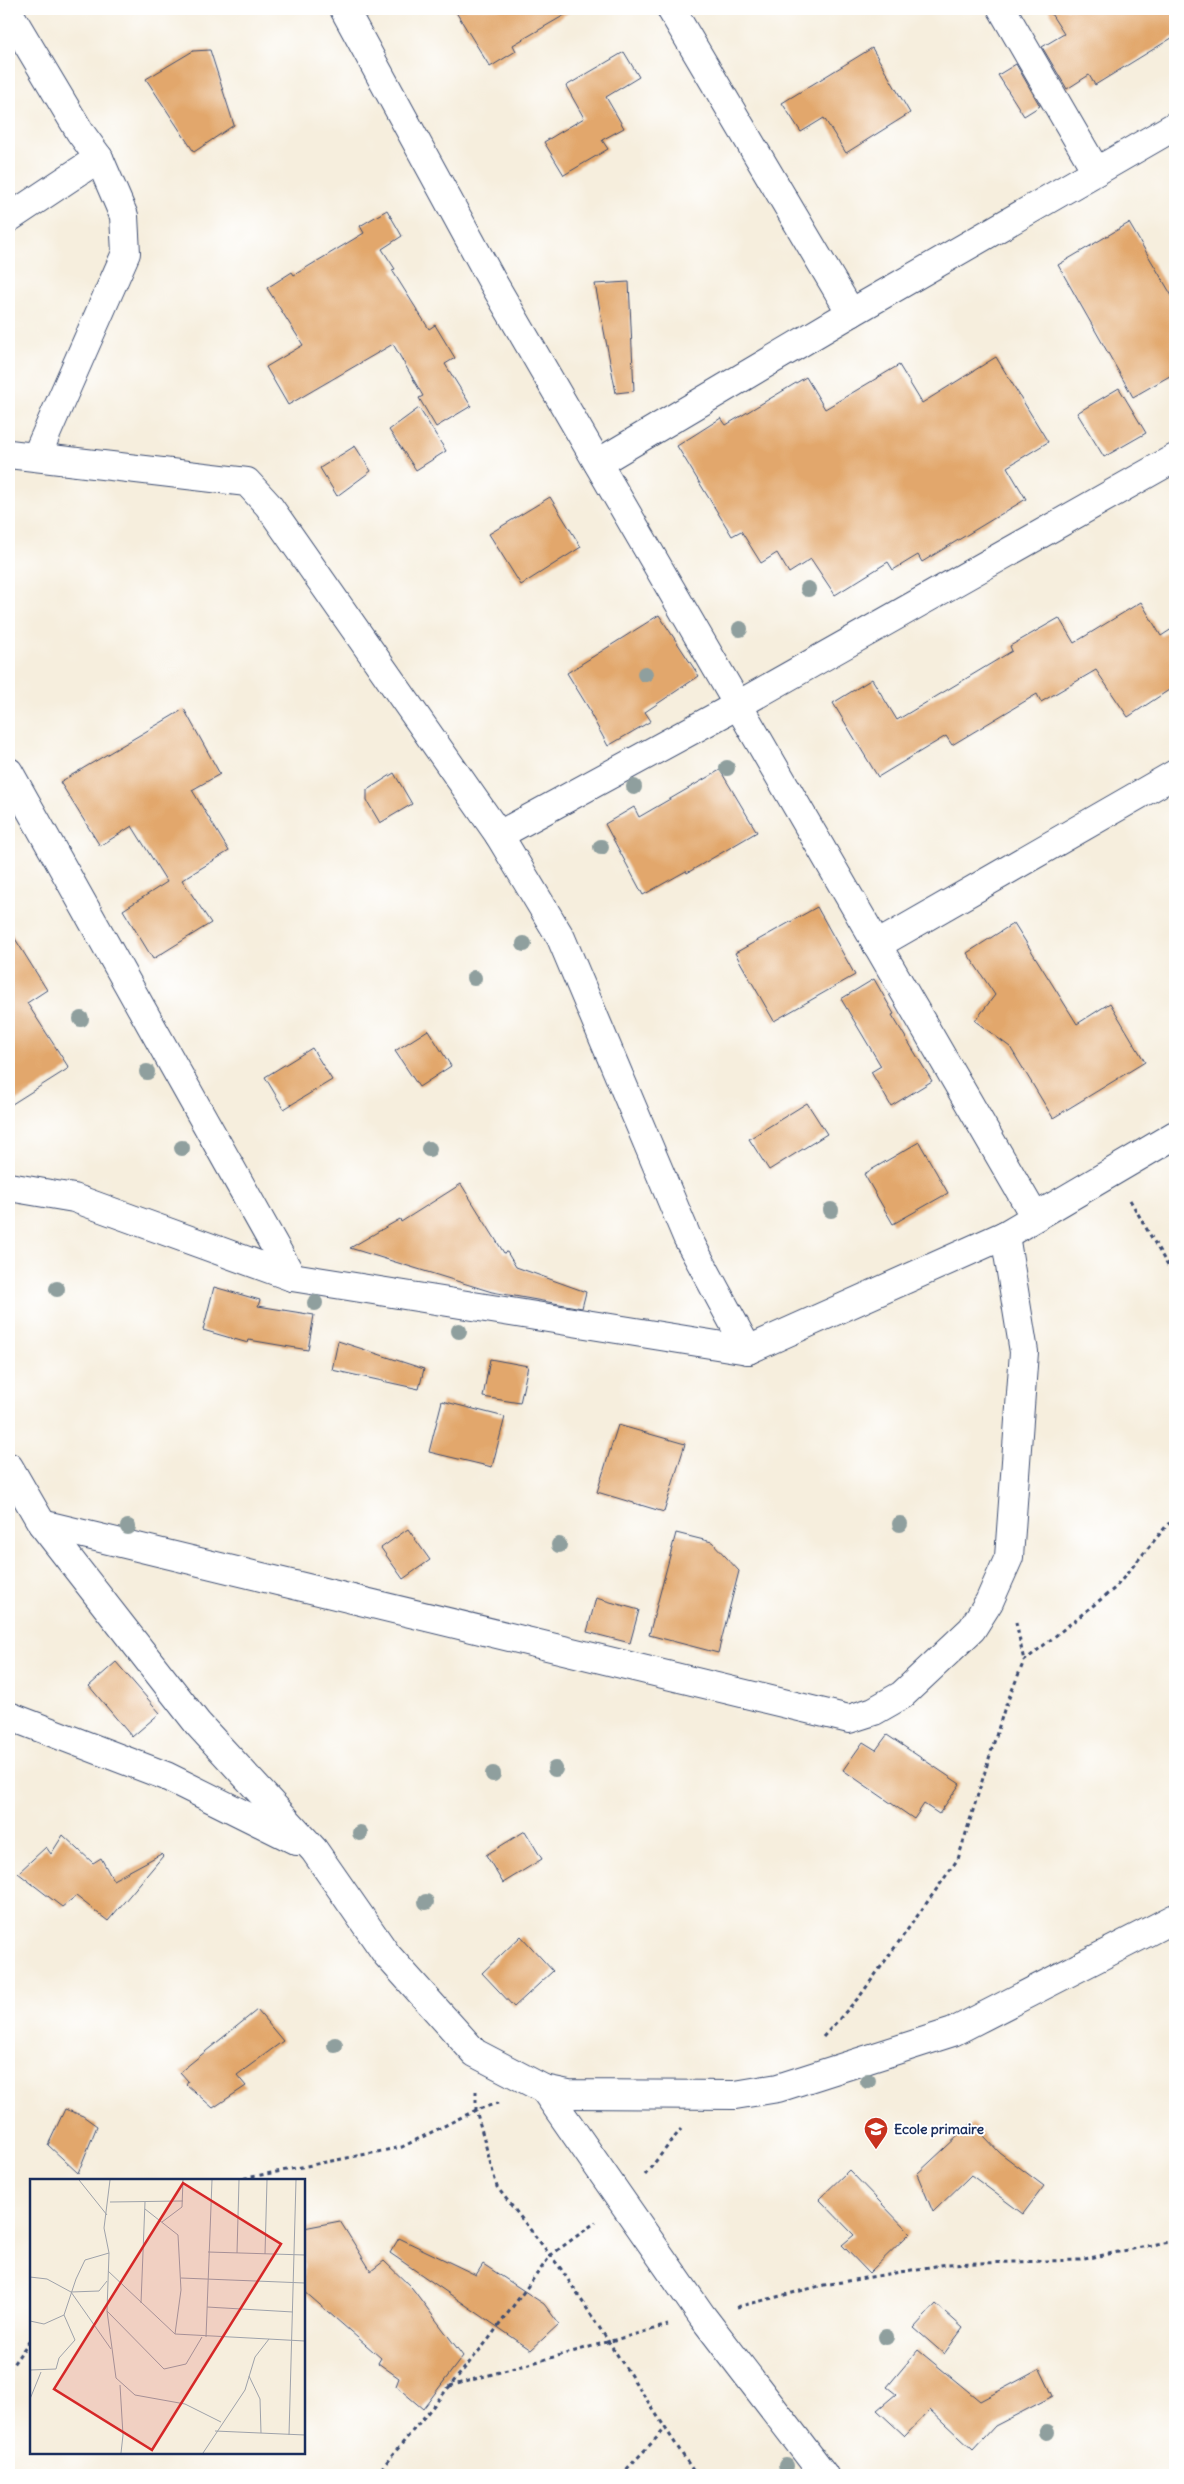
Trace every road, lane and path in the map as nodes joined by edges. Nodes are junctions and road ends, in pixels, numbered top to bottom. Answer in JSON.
{"nodes":[{"id":1,"x":344,"y":9,"type":"edge"},
{"id":2,"x":672,"y":9,"type":"edge"},
{"id":3,"x":1002,"y":9,"type":"edge"},
{"id":4,"x":9,"y":14,"type":"edge"},
{"id":5,"x":1175,"y":126,"type":"edge"},
{"id":6,"x":99,"y":158,"type":"junction"},
{"id":7,"x":1096,"y":170,"type":"junction"},
{"id":8,"x":9,"y":218,"type":"edge"},
{"id":9,"x":851,"y":313,"type":"junction"},
{"id":10,"x":9,"y":454,"type":"edge"},
{"id":11,"x":36,"y":457,"type":"junction"},
{"id":12,"x":1175,"y":458,"type":"edge"},
{"id":13,"x":598,"y":463,"type":"junction"},
{"id":14,"x":738,"y":705,"type":"junction"},
{"id":15,"x":9,"y":772,"type":"edge"},
{"id":16,"x":1175,"y":774,"type":"edge"},
{"id":17,"x":498,"y":835,"type":"junction"},
{"id":18,"x":877,"y":945,"type":"junction"},
{"id":19,"x":1175,"y":1135,"type":"edge"},
{"id":20,"x":1114,"y":1171,"type":"junction"},
{"id":21,"x":9,"y":1187,"type":"edge"},
{"id":22,"x":1035,"y":1217,"type":"junction"},
{"id":23,"x":1005,"y":1234,"type":"junction"},
{"id":24,"x":292,"y":1277,"type":"junction"},
{"id":25,"x":1175,"y":1278,"type":"edge"},
{"id":26,"x":748,"y":1350,"type":"junction"},
{"id":27,"x":9,"y":1467,"type":"edge"},
{"id":28,"x":1175,"y":1522,"type":"edge"},
{"id":29,"x":42,"y":1524,"type":"junction"},
{"id":30,"x":9,"y":1716,"type":"edge"},
{"id":31,"x":314,"y":1850,"type":"junction"},
{"id":32,"x":1175,"y":1918,"type":"edge"},
{"id":33,"x":822,"y":2038,"type":"dead end"},
{"id":34,"x":475,"y":2053,"type":"junction"},
{"id":35,"x":544,"y":2089,"type":"junction"},
{"id":36,"x":476,"y":2110,"type":"junction"},
{"id":37,"x":685,"y":2124,"type":"dead end"},
{"id":38,"x":241,"y":2179,"type":"edge"},
{"id":39,"x":623,"y":2203,"type":"junction"},
{"id":40,"x":1175,"y":2242,"type":"edge"},
{"id":41,"x":551,"y":2255,"type":"junction"},
{"id":42,"x":702,"y":2316,"type":"junction"},
{"id":43,"x":610,"y":2340,"type":"junction"},
{"id":44,"x":30,"y":2341,"type":"edge"},
{"id":45,"x":9,"y":2370,"type":"edge"},
{"id":46,"x":450,"y":2386,"type":"junction"},
{"id":47,"x":666,"y":2428,"type":"junction"},
{"id":48,"x":376,"y":2475,"type":"edge"},
{"id":49,"x":620,"y":2475,"type":"edge"},
{"id":50,"x":696,"y":2475,"type":"edge"},
{"id":51,"x":824,"y":2475,"type":"edge"}],
"edges":[{"from":1,"to":13,"type":"street"},
{"from":2,"to":9,"type":"street"},
{"from":3,"to":7,"type":"street"},
{"from":4,"to":6,"type":"street"},
{"from":5,"to":7,"type":"street"},
{"from":6,"to":8,"type":"street"},
{"from":6,"to":11,"type":"street"},
{"from":7,"to":9,"type":"street"},
{"from":9,"to":13,"type":"street"},
{"from":10,"to":11,"type":"street"},
{"from":11,"to":17,"type":"street"},
{"from":12,"to":14,"type":"street"},
{"from":13,"to":14,"type":"street"},
{"from":14,"to":17,"type":"street"},
{"from":14,"to":18,"type":"street"},
{"from":15,"to":24,"type":"street"},
{"from":16,"to":18,"type":"street"},
{"from":17,"to":26,"type":"street"},
{"from":18,"to":22,"type":"street"},
{"from":19,"to":20,"type":"street"},
{"from":20,"to":22,"type":"street"},
{"from":20,"to":25,"type":"path"},
{"from":21,"to":24,"type":"street"},
{"from":22,"to":23,"type":"street"},
{"from":23,"to":26,"type":"street"},
{"from":23,"to":29,"type":"street"},
{"from":24,"to":26,"type":"street"},
{"from":27,"to":29,"type":"street"},
{"from":28,"to":33,"type":"path"},
{"from":29,"to":31,"type":"street"},
{"from":30,"to":31,"type":"street"},
{"from":31,"to":34,"type":"street"},
{"from":32,"to":35,"type":"street"},
{"from":34,"to":35,"type":"street"},
{"from":34,"to":36,"type":"path"},
{"from":35,"to":36,"type":"path"},
{"from":35,"to":39,"type":"street"},
{"from":36,"to":38,"type":"path"},
{"from":36,"to":41,"type":"path"},
{"from":37,"to":39,"type":"path"},
{"from":39,"to":41,"type":"path"},
{"from":39,"to":42,"type":"street"},
{"from":40,"to":42,"type":"path"},
{"from":41,"to":43,"type":"path"},
{"from":41,"to":46,"type":"path"},
{"from":42,"to":43,"type":"path"},
{"from":42,"to":51,"type":"street"},
{"from":43,"to":46,"type":"path"},
{"from":43,"to":47,"type":"path"},
{"from":44,"to":45,"type":"path"},
{"from":46,"to":48,"type":"path"},
{"from":47,"to":49,"type":"path"},
{"from":47,"to":50,"type":"path"}]}
